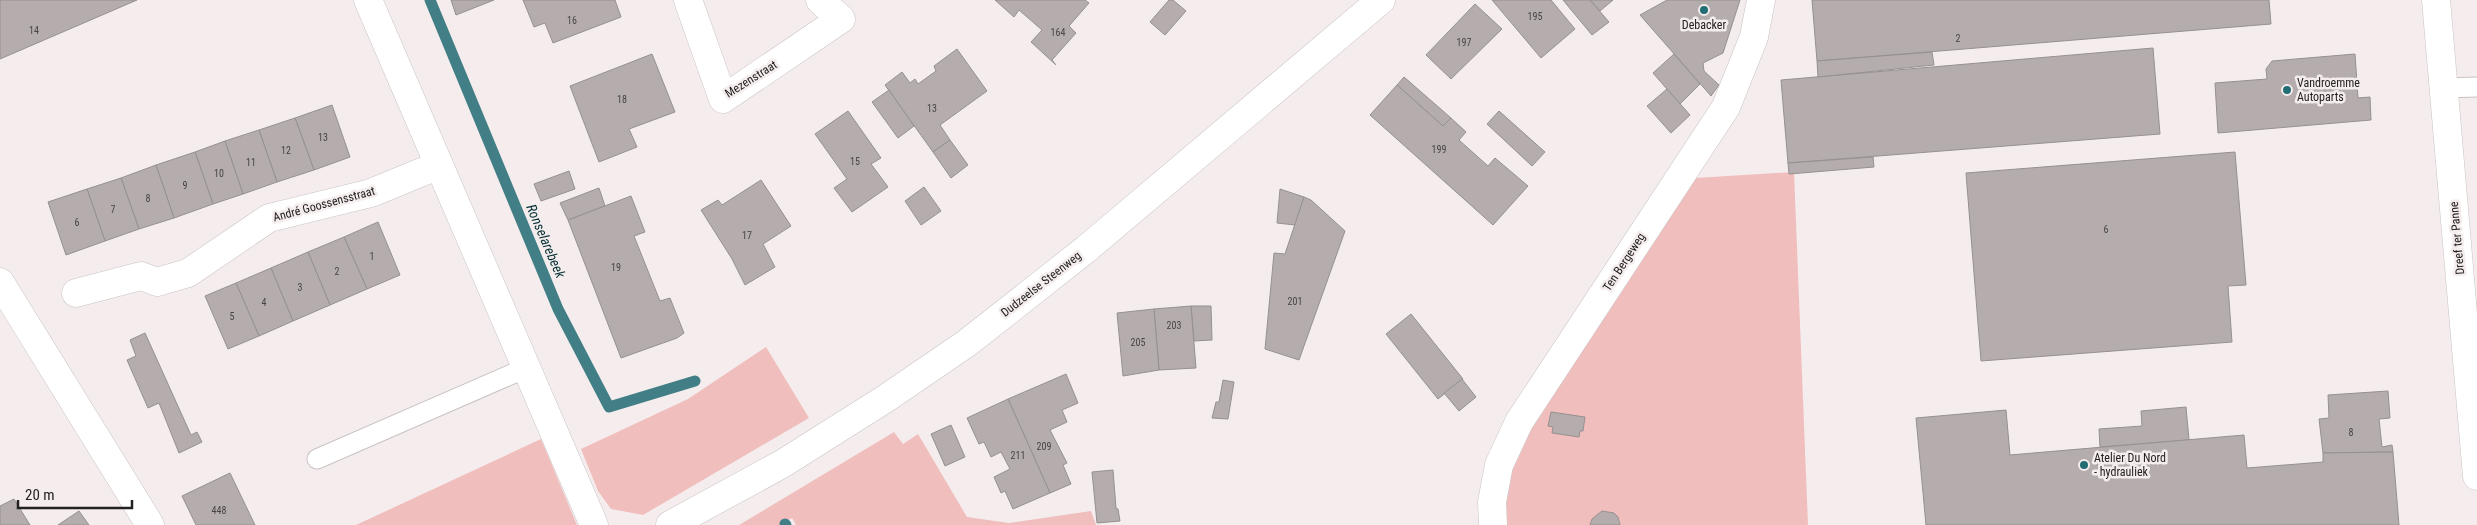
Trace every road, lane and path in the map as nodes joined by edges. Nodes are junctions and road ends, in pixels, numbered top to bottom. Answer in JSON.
{"nodes":[{"id":1,"x":368,"y":0,"type":"edge"},
{"id":2,"x":688,"y":0,"type":"edge"},
{"id":3,"x":820,"y":0,"type":"edge"},
{"id":4,"x":1381,"y":0,"type":"edge"},
{"id":5,"x":1761,"y":0,"type":"edge"},
{"id":6,"x":2436,"y":0,"type":"edge"},
{"id":7,"x":2477,"y":87,"type":"edge"},
{"id":8,"x":2444,"y":88,"type":"junction"},
{"id":9,"x":439,"y":165,"type":"junction"},
{"id":10,"x":0,"y":282,"type":"edge"},
{"id":11,"x":76,"y":293,"type":"dead end"},
{"id":12,"x":526,"y":368,"type":"junction"},
{"id":13,"x":317,"y":459,"type":"dead end"},
{"id":14,"x":2477,"y":476,"type":"edge"},
{"id":15,"x":150,"y":525,"type":"edge"},
{"id":16,"x":594,"y":525,"type":"edge"},
{"id":17,"x":670,"y":525,"type":"edge"},
{"id":18,"x":1493,"y":525,"type":"edge"}],
"edges":[{"from":1,"to":9,"type":"street"},
{"from":2,"to":3,"type":"street","name":"Mezenstraat"},
{"from":4,"to":17,"type":"street","name":"Dudzeelse Steenweg"},
{"from":5,"to":18,"type":"street","name":"Ten Bergeweg"},
{"from":6,"to":8,"type":"street","name":"Dreef ter Panne"},
{"from":7,"to":8,"type":"lane"},
{"from":8,"to":14,"type":"street","name":"Dreef ter Panne"},
{"from":9,"to":11,"type":"street","name":"André Goossensstraat"},
{"from":9,"to":12,"type":"street"},
{"from":10,"to":15,"type":"street"},
{"from":12,"to":13,"type":"lane"},
{"from":12,"to":16,"type":"street"}]}
